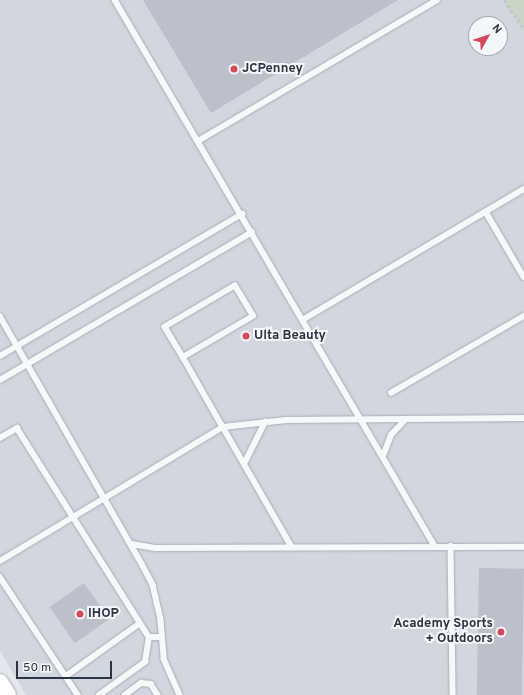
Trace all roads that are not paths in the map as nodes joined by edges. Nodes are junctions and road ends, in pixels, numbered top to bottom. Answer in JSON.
{"nodes":[{"id":1,"x":115,"y":0,"type":"edge"},
{"id":2,"x":437,"y":0,"type":"edge"},
{"id":3,"x":198,"y":140,"type":"junction"},
{"id":4,"x":524,"y":189,"type":"edge"},
{"id":5,"x":486,"y":212,"type":"junction"},
{"id":6,"x":242,"y":214,"type":"junction"},
{"id":7,"x":252,"y":232,"type":"junction"},
{"id":8,"x":524,"y":277,"type":"edge"},
{"id":9,"x":0,"y":316,"type":"edge"},
{"id":10,"x":524,"y":316,"type":"edge"},
{"id":11,"x":304,"y":319,"type":"junction"},
{"id":12,"x":17,"y":346,"type":"junction"},
{"id":13,"x":0,"y":356,"type":"edge"},
{"id":14,"x":183,"y":357,"type":"junction"},
{"id":15,"x":28,"y":364,"type":"junction"},
{"id":16,"x":0,"y":380,"type":"edge"},
{"id":17,"x":391,"y":393,"type":"dead end"},
{"id":18,"x":524,"y":418,"type":"edge"},
{"id":19,"x":405,"y":420,"type":"junction"},
{"id":20,"x":363,"y":421,"type":"junction"},
{"id":21,"x":264,"y":422,"type":"junction"},
{"id":22,"x":223,"y":427,"type":"junction"},
{"id":23,"x":0,"y":438,"type":"edge"},
{"id":24,"x":383,"y":456,"type":"junction"},
{"id":25,"x":244,"y":464,"type":"junction"},
{"id":26,"x":104,"y":496,"type":"junction"},
{"id":27,"x":72,"y":516,"type":"junction"},
{"id":28,"x":132,"y":544,"type":"junction"},
{"id":29,"x":435,"y":546,"type":"junction"},
{"id":30,"x":450,"y":546,"type":"junction"},
{"id":31,"x":292,"y":547,"type":"junction"},
{"id":32,"x":524,"y":547,"type":"edge"},
{"id":33,"x":0,"y":561,"type":"edge"},
{"id":34,"x":0,"y":576,"type":"edge"},
{"id":35,"x":139,"y":624,"type":"junction"},
{"id":36,"x":148,"y":637,"type":"junction"},
{"id":37,"x":162,"y":637,"type":"junction"},
{"id":38,"x":66,"y":676,"type":"junction"},
{"id":39,"x":0,"y":682,"type":"edge"},
{"id":40,"x":8,"y":695,"type":"edge"},
{"id":41,"x":78,"y":695,"type":"edge"},
{"id":42,"x":99,"y":695,"type":"edge"},
{"id":43,"x":124,"y":695,"type":"edge"},
{"id":44,"x":158,"y":695,"type":"edge"},
{"id":45,"x":180,"y":695,"type":"edge"},
{"id":46,"x":453,"y":695,"type":"edge"}],
"edges":[{"from":1,"to":3,"type":"lane"},
{"from":2,"to":3,"type":"lane"},
{"from":3,"to":6,"type":"lane"},
{"from":4,"to":5,"type":"lane"},
{"from":5,"to":8,"type":"lane"},
{"from":5,"to":11,"type":"lane"},
{"from":6,"to":7,"type":"lane"},
{"from":6,"to":12,"type":"lane"},
{"from":7,"to":11,"type":"lane"},
{"from":7,"to":15,"type":"lane"},
{"from":9,"to":12,"type":"lane"},
{"from":10,"to":17,"type":"lane"},
{"from":11,"to":20,"type":"lane"},
{"from":12,"to":13,"type":"lane"},
{"from":12,"to":15,"type":"lane"},
{"from":14,"to":14,"type":"lane"},
{"from":14,"to":22,"type":"lane"},
{"from":15,"to":16,"type":"lane"},
{"from":15,"to":26,"type":"lane"},
{"from":18,"to":19,"type":"lane"},
{"from":19,"to":20,"type":"lane"},
{"from":19,"to":24,"type":"lane"},
{"from":20,"to":21,"type":"lane"},
{"from":20,"to":24,"type":"lane"},
{"from":21,"to":22,"type":"lane"},
{"from":21,"to":25,"type":"lane"},
{"from":22,"to":25,"type":"lane"},
{"from":22,"to":26,"type":"lane"},
{"from":23,"to":27,"type":"lane"},
{"from":24,"to":29,"type":"lane"},
{"from":25,"to":31,"type":"lane"},
{"from":26,"to":27,"type":"lane"},
{"from":26,"to":28,"type":"lane"},
{"from":27,"to":33,"type":"lane"},
{"from":27,"to":35,"type":"lane"},
{"from":28,"to":31,"type":"lane"},
{"from":28,"to":37,"type":"lane"},
{"from":29,"to":30,"type":"lane"},
{"from":29,"to":31,"type":"lane"},
{"from":30,"to":32,"type":"lane"},
{"from":30,"to":46,"type":"lane"},
{"from":34,"to":38,"type":"lane"},
{"from":35,"to":36,"type":"lane"},
{"from":35,"to":38,"type":"lane"},
{"from":36,"to":37,"type":"lane"},
{"from":36,"to":42,"type":"lane"},
{"from":37,"to":45,"type":"lane"},
{"from":38,"to":41,"type":"lane"},
{"from":39,"to":40,"type":"main road"},
{"from":43,"to":44,"type":"lane"}]}
